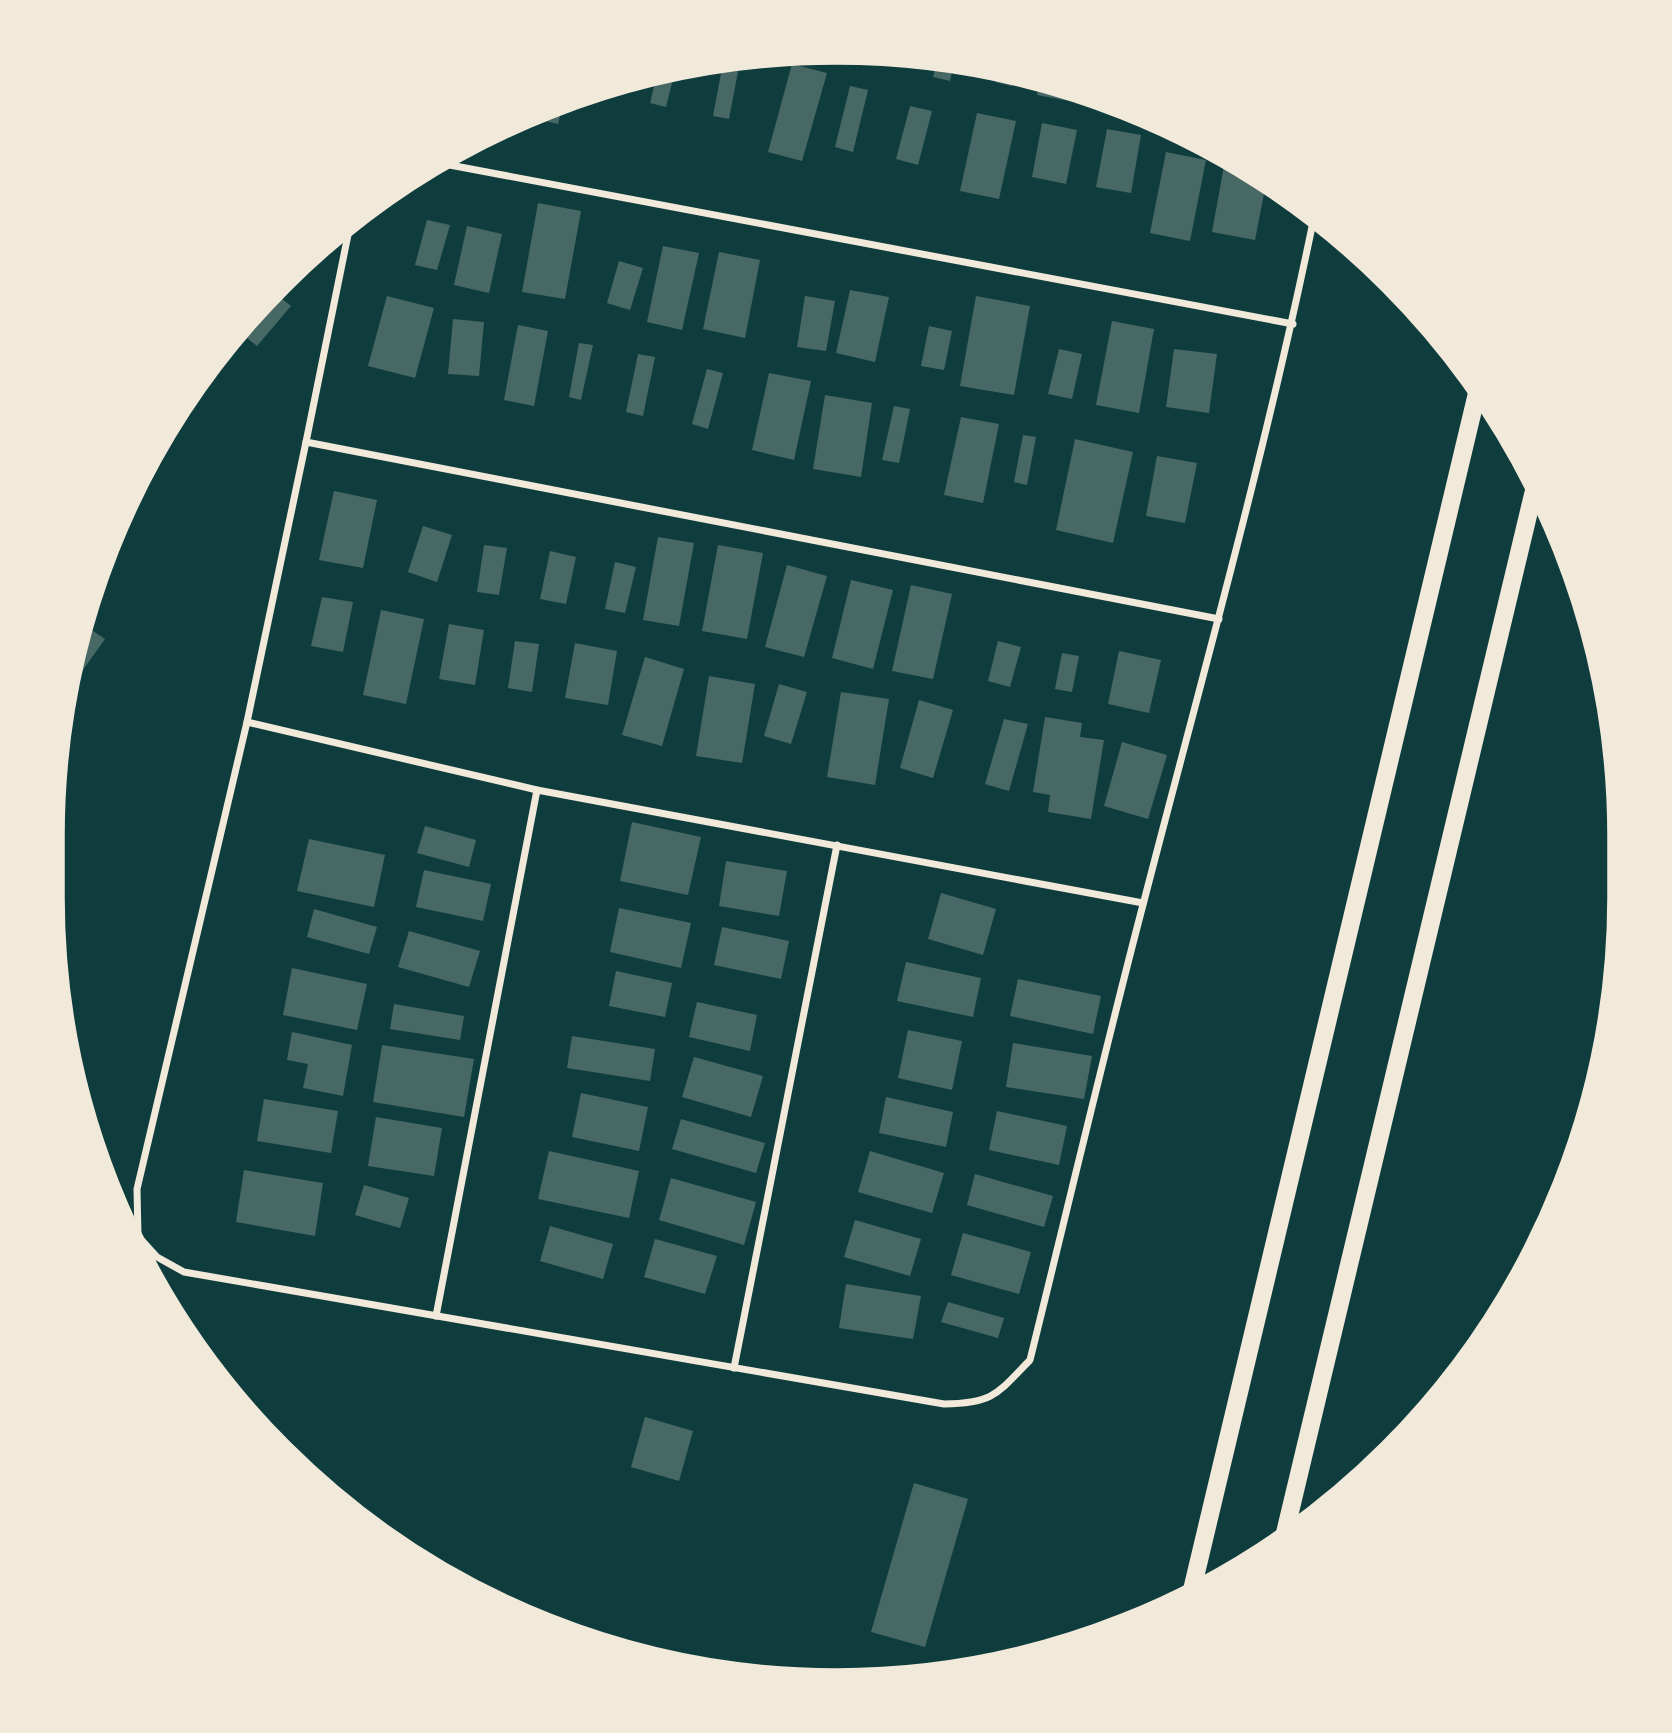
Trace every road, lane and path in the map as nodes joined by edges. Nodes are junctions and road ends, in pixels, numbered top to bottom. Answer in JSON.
{"nodes":[{"id":1,"x":453,"y":166,"type":"edge"},
{"id":2,"x":1312,"y":227,"type":"edge"},
{"id":3,"x":347,"y":237,"type":"edge"},
{"id":4,"x":1293,"y":324,"type":"junction"},
{"id":5,"x":1475,"y":401,"type":"edge"},
{"id":6,"x":306,"y":442,"type":"junction"},
{"id":7,"x":1532,"y":500,"type":"edge"},
{"id":8,"x":1219,"y":619,"type":"junction"},
{"id":9,"x":247,"y":722,"type":"junction"},
{"id":10,"x":537,"y":790,"type":"junction"},
{"id":11,"x":837,"y":845,"type":"junction"},
{"id":12,"x":1143,"y":903,"type":"junction"},
{"id":13,"x":138,"y":1228,"type":"edge"},
{"id":14,"x":146,"y":1245,"type":"edge"},
{"id":15,"x":436,"y":1316,"type":"junction"},
{"id":16,"x":734,"y":1368,"type":"junction"},
{"id":17,"x":1287,"y":1524,"type":"edge"},
{"id":18,"x":1194,"y":1581,"type":"edge"}],
"edges":[{"from":1,"to":4,"type":"street"},
{"from":2,"to":4,"type":"street"},
{"from":3,"to":6,"type":"street"},
{"from":4,"to":8,"type":"street"},
{"from":5,"to":18,"type":"main road"},
{"from":6,"to":8,"type":"street"},
{"from":6,"to":9,"type":"street"},
{"from":7,"to":17,"type":"main road"},
{"from":8,"to":12,"type":"street"},
{"from":9,"to":10,"type":"street"},
{"from":9,"to":13,"type":"street"},
{"from":10,"to":11,"type":"street"},
{"from":10,"to":15,"type":"street"},
{"from":11,"to":12,"type":"street"},
{"from":11,"to":16,"type":"street"},
{"from":12,"to":16,"type":"street"},
{"from":14,"to":15,"type":"street"},
{"from":15,"to":16,"type":"street"}]}
